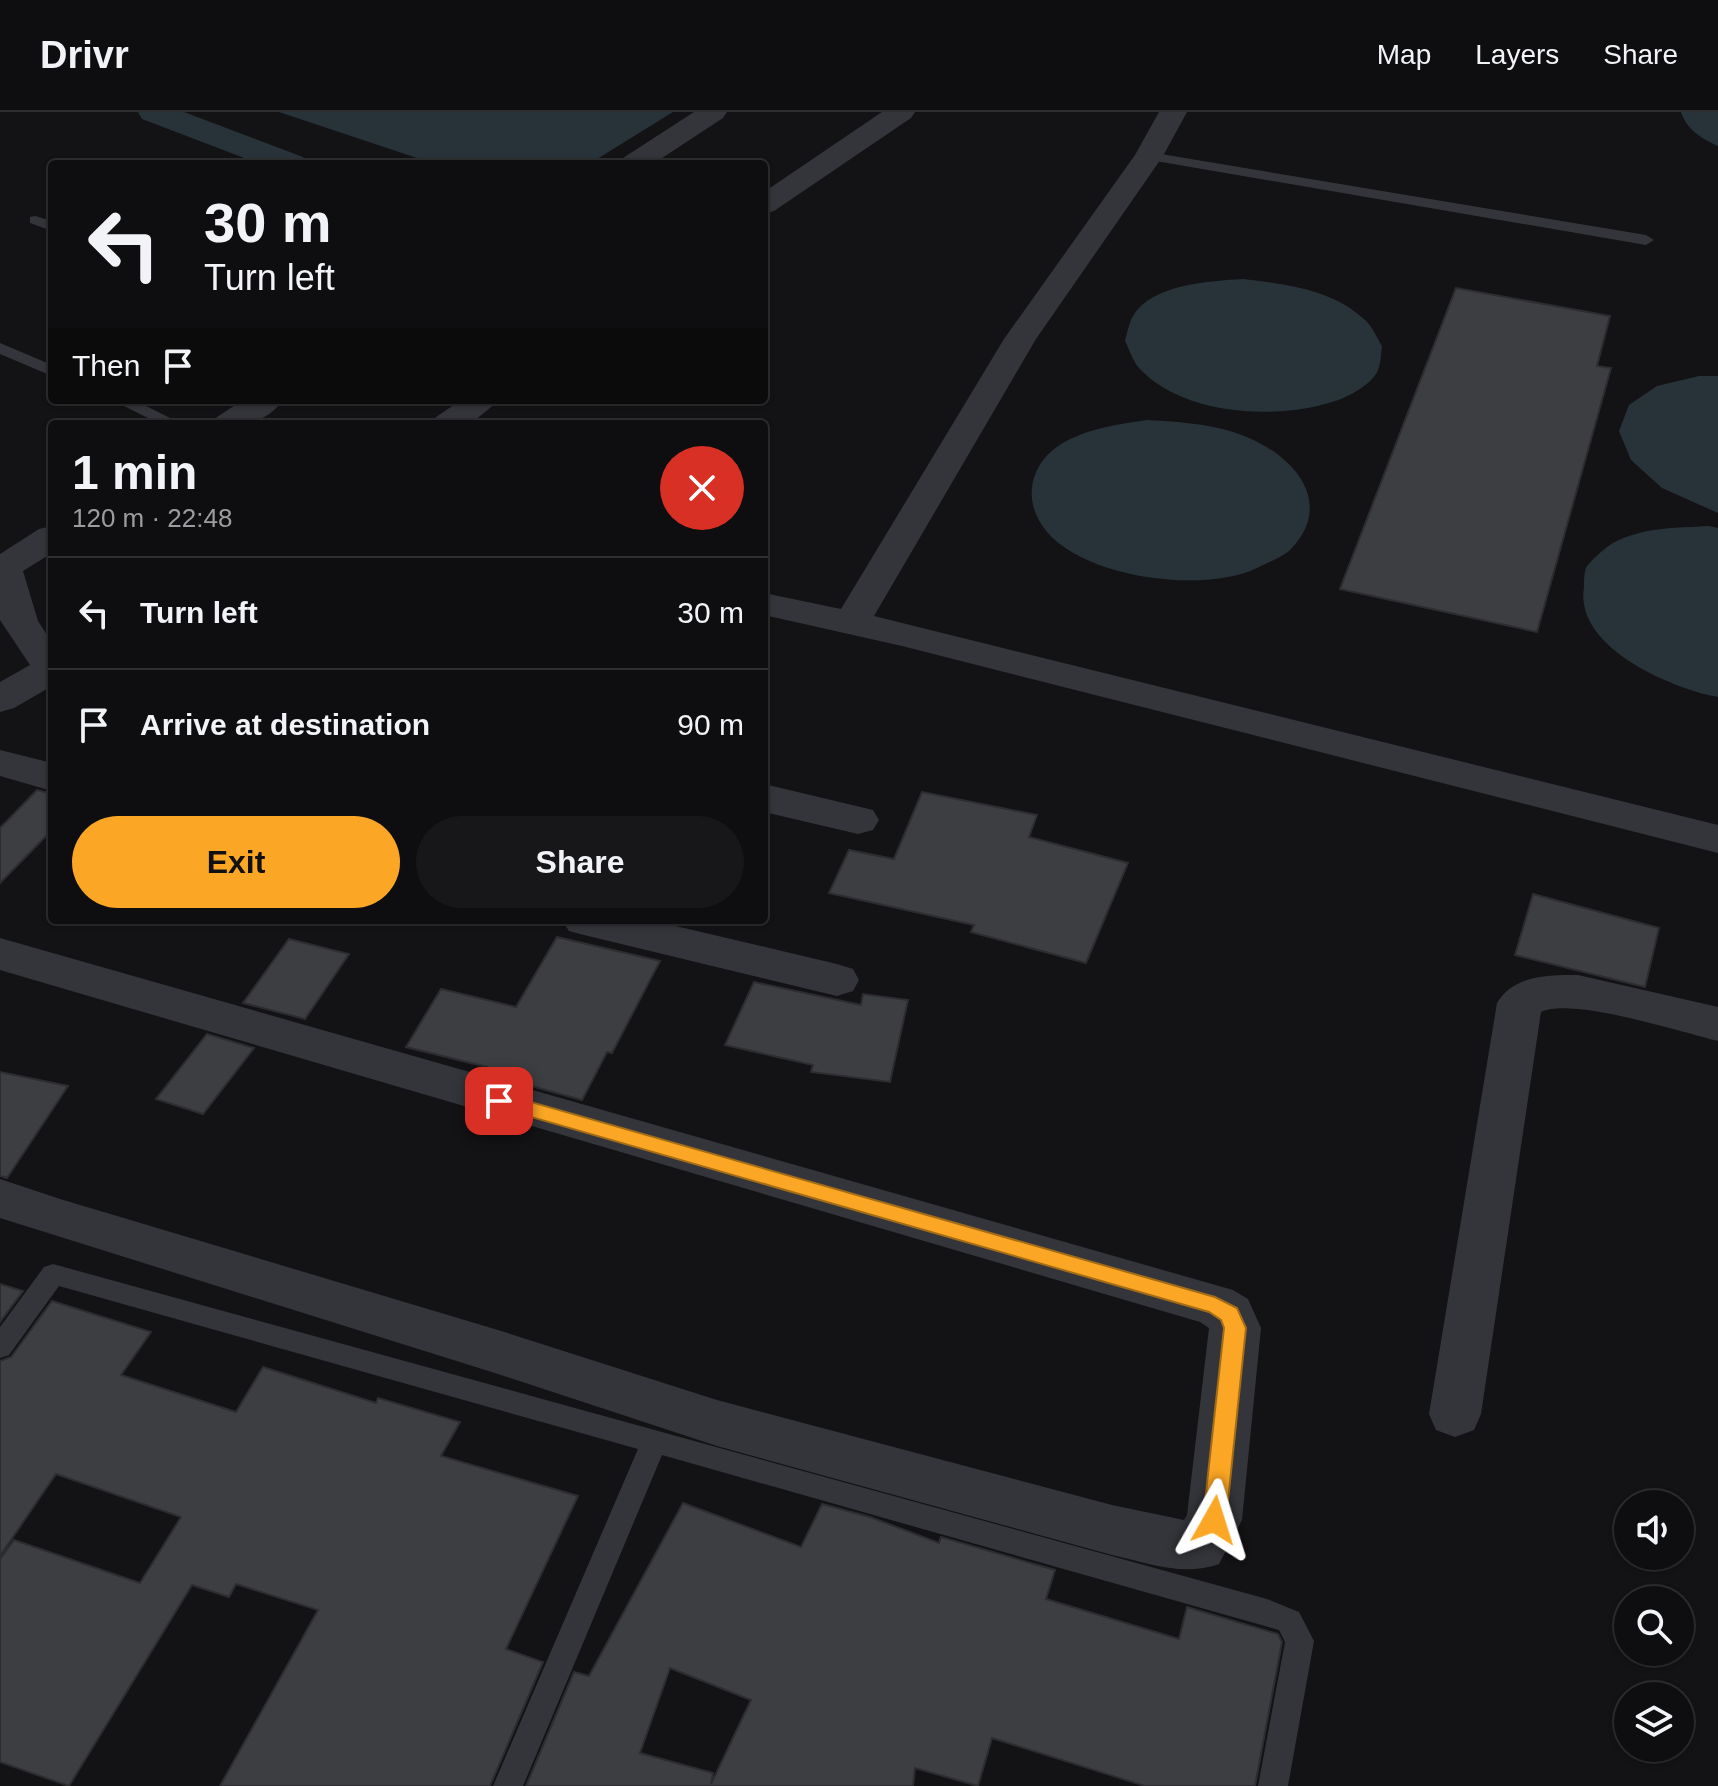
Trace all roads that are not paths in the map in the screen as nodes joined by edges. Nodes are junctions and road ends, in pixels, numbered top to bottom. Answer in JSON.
{"nodes":[{"id":1,"x":713,"y":112,"type":"edge"},
{"id":2,"x":901,"y":112,"type":"edge"},
{"id":3,"x":1173,"y":112,"type":"edge"},
{"id":4,"x":1149,"y":156,"type":"junction"},
{"id":5,"x":639,"y":160,"type":"edge"},
{"id":6,"x":768,"y":202,"type":"edge"},
{"id":7,"x":35,"y":220,"type":"dead end"},
{"id":8,"x":48,"y":225,"type":"edge"},
{"id":9,"x":1646,"y":240,"type":"dead end"},
{"id":10,"x":0,"y":348,"type":"edge"},
{"id":11,"x":48,"y":369,"type":"edge"},
{"id":12,"x":129,"y":404,"type":"edge"},
{"id":13,"x":260,"y":404,"type":"edge"},
{"id":14,"x":477,"y":404,"type":"edge"},
{"id":15,"x":165,"y":420,"type":"edge"},
{"id":16,"x":235,"y":420,"type":"edge"},
{"id":17,"x":454,"y":420,"type":"edge"},
{"id":18,"x":48,"y":540,"type":"edge"},
{"id":19,"x":2,"y":569,"type":"edge"},
{"id":20,"x":768,"y":605,"type":"edge"},
{"id":21,"x":851,"y":623,"type":"junction"},
{"id":22,"x":48,"y":664,"type":"edge"},
{"id":23,"x":48,"y":670,"type":"edge"},
{"id":24,"x":0,"y":699,"type":"edge"},
{"id":25,"x":0,"y":763,"type":"edge"},
{"id":26,"x":48,"y":771,"type":"edge"},
{"id":27,"x":768,"y":799,"type":"edge"},
{"id":28,"x":858,"y":820,"type":"dead end"},
{"id":29,"x":1718,"y":839,"type":"edge"},
{"id":30,"x":601,"y":924,"type":"edge"},
{"id":31,"x":0,"y":954,"type":"edge"},
{"id":32,"x":837,"y":980,"type":"dead end"},
{"id":33,"x":1718,"y":1024,"type":"edge"},
{"id":34,"x":0,"y":1198,"type":"edge"},
{"id":35,"x":0,"y":1347,"type":"edge"},
{"id":36,"x":1455,"y":1414,"type":"dead end"},
{"id":37,"x":655,"y":1441,"type":"junction"},
{"id":38,"x":508,"y":1786,"type":"edge"},
{"id":39,"x":1273,"y":1786,"type":"edge"}],
"edges":[{"from":1,"to":5,"type":"street"},
{"from":2,"to":6,"type":"street"},
{"from":3,"to":4,"type":"street"},
{"from":4,"to":9,"type":"lane"},
{"from":4,"to":21,"type":"street"},
{"from":7,"to":8,"type":"lane"},
{"from":10,"to":11,"type":"lane"},
{"from":12,"to":15,"type":"lane"},
{"from":13,"to":16,"type":"street"},
{"from":14,"to":17,"type":"street"},
{"from":18,"to":19,"type":"street"},
{"from":19,"to":22,"type":"street"},
{"from":20,"to":21,"type":"street"},
{"from":21,"to":29,"type":"street"},
{"from":23,"to":24,"type":"street"},
{"from":25,"to":26,"type":"street"},
{"from":27,"to":28,"type":"street"},
{"from":30,"to":32,"type":"street"},
{"from":31,"to":34,"type":"street"},
{"from":33,"to":36,"type":"street"},
{"from":35,"to":37,"type":"lane"},
{"from":37,"to":38,"type":"lane"},
{"from":37,"to":39,"type":"lane"}]}
